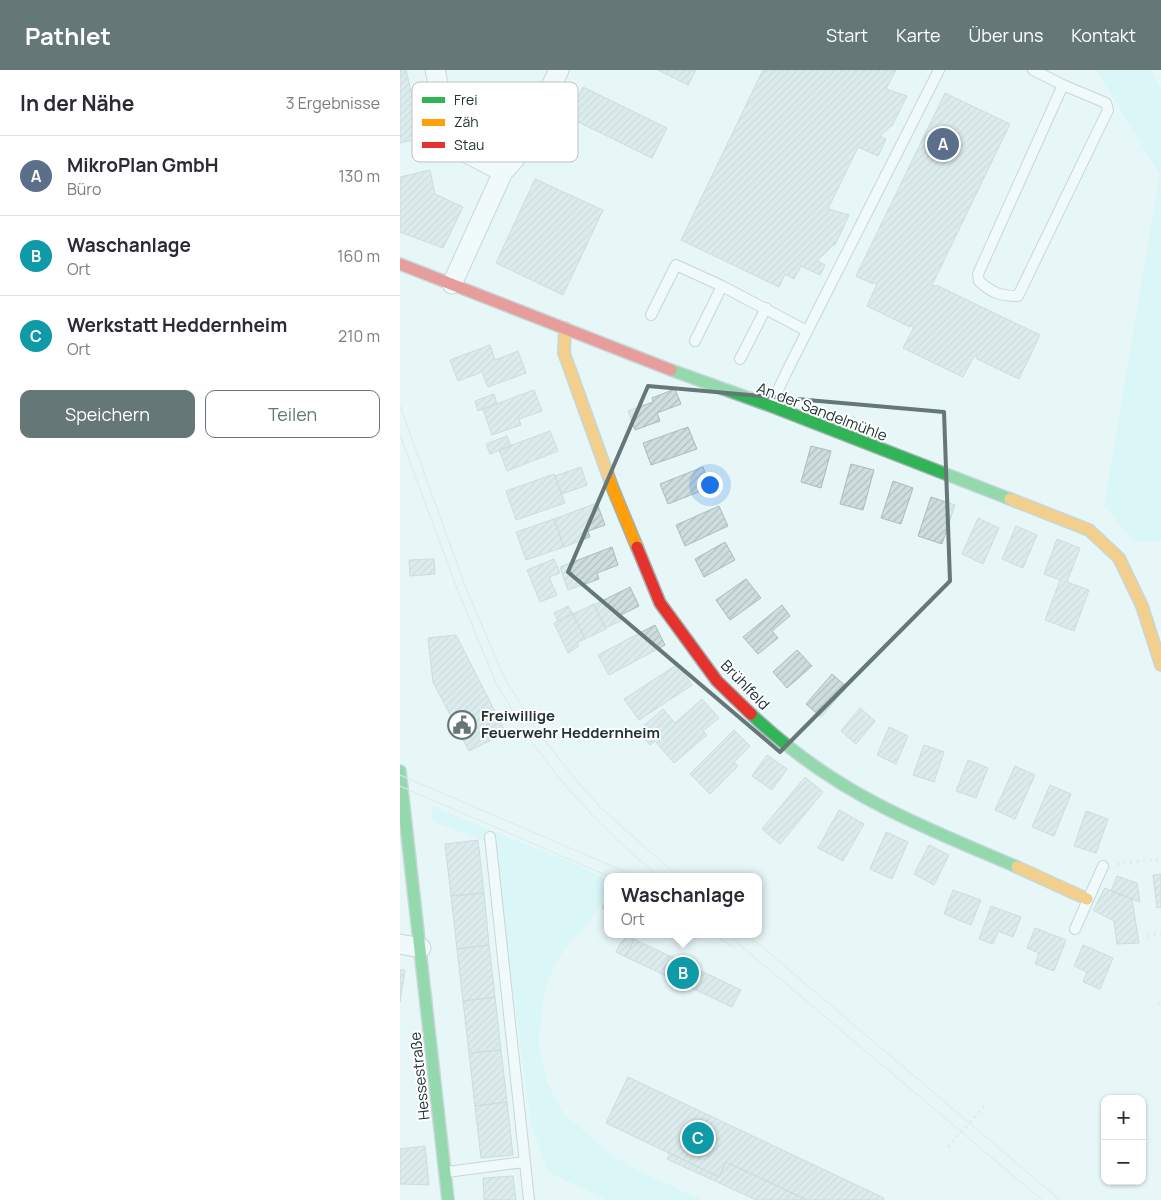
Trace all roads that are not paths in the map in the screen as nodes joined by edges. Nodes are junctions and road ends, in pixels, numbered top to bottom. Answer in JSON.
{"nodes":[{"id":1,"x":559,"y":70,"type":"edge"},
{"id":2,"x":939,"y":70,"type":"edge"},
{"id":3,"x":1033,"y":70,"type":"edge"},
{"id":4,"x":553,"y":82,"type":"edge"},
{"id":5,"x":1063,"y":85,"type":"junction"},
{"id":6,"x":484,"y":162,"type":"edge"},
{"id":7,"x":512,"y":162,"type":"edge"},
{"id":8,"x":504,"y":172,"type":"junction"},
{"id":9,"x":400,"y":264,"type":"edge"},
{"id":10,"x":452,"y":284,"type":"junction"},
{"id":11,"x":722,"y":286,"type":"junction"},
{"id":12,"x":766,"y":308,"type":"junction"},
{"id":13,"x":651,"y":315,"type":"dead end"},
{"id":14,"x":565,"y":328,"type":"junction"},
{"id":15,"x":807,"y":331,"type":"junction"},
{"id":16,"x":695,"y":341,"type":"dead end"},
{"id":17,"x":740,"y":359,"type":"dead end"},
{"id":18,"x":771,"y":406,"type":"junction"},
{"id":19,"x":1161,"y":665,"type":"edge"},
{"id":20,"x":400,"y":770,"type":"edge"},
{"id":21,"x":490,"y":837,"type":"dead end"},
{"id":22,"x":1104,"y":866,"type":"road end"},
{"id":23,"x":1088,"y":899,"type":"junction"},
{"id":24,"x":1075,"y":929,"type":"dead end"},
{"id":25,"x":400,"y":944,"type":"edge"},
{"id":26,"x":421,"y":948,"type":"junction"},
{"id":27,"x":524,"y":1162,"type":"junction"},
{"id":28,"x":446,"y":1172,"type":"junction"},
{"id":29,"x":448,"y":1200,"type":"edge"},
{"id":30,"x":529,"y":1200,"type":"edge"}],
"edges":[{"from":1,"to":4,"type":"street"},
{"from":2,"to":15,"type":"lane"},
{"from":3,"to":5,"type":"lane"},
{"from":5,"to":5,"type":"lane"},
{"from":6,"to":8,"type":"street"},
{"from":7,"to":8,"type":"street"},
{"from":8,"to":10,"type":"street"},
{"from":9,"to":10,"type":"street","name":"An der Sandelmühle"},
{"from":10,"to":14,"type":"street","name":"An der Sandelmühle"},
{"from":11,"to":12,"type":"lane"},
{"from":11,"to":13,"type":"lane"},
{"from":11,"to":16,"type":"lane"},
{"from":12,"to":15,"type":"lane"},
{"from":12,"to":17,"type":"lane"},
{"from":14,"to":18,"type":"street","name":"An der Sandelmühle"},
{"from":14,"to":23,"type":"street","name":"Brühlfeld"},
{"from":15,"to":18,"type":"lane"},
{"from":18,"to":19,"type":"street","name":"An der Sandelmühle"},
{"from":20,"to":26,"type":"street","name":"Hessestraße"},
{"from":21,"to":27,"type":"lane"},
{"from":22,"to":23,"type":"lane"},
{"from":23,"to":24,"type":"lane"},
{"from":25,"to":26,"type":"street"},
{"from":26,"to":28,"type":"street","name":"Hessestraße"},
{"from":27,"to":28,"type":"lane"},
{"from":27,"to":30,"type":"lane"},
{"from":28,"to":29,"type":"street","name":"Hessestraße"}]}
